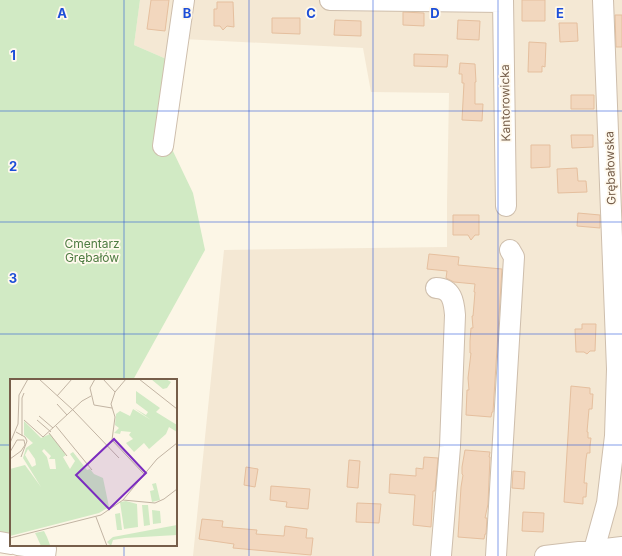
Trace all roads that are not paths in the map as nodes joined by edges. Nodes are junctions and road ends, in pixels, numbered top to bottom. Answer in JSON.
{"nodes":[{"id":1,"x":184,"y":0,"type":"edge"},
{"id":2,"x":330,"y":0,"type":"edge"},
{"id":3,"x":603,"y":0,"type":"edge"},
{"id":4,"x":503,"y":1,"type":"edge"},
{"id":5,"x":163,"y":146,"type":"dead end"},
{"id":6,"x":506,"y":206,"type":"dead end"},
{"id":7,"x":510,"y":250,"type":"dead end"},
{"id":8,"x":436,"y":288,"type":"dead end"},
{"id":9,"x":0,"y":542,"type":"edge"},
{"id":10,"x":10,"y":544,"type":"edge"},
{"id":11,"x":25,"y":546,"type":"edge"},
{"id":12,"x":622,"y":547,"type":"edge"},
{"id":13,"x":594,"y":550,"type":"junction"},
{"id":14,"x":442,"y":555,"type":"dead end"},
{"id":15,"x":45,"y":556,"type":"edge"},
{"id":16,"x":496,"y":556,"type":"edge"},
{"id":17,"x":545,"y":556,"type":"edge"}],
"edges":[{"from":1,"to":5,"type":"street"},
{"from":2,"to":4,"type":"street"},
{"from":3,"to":13,"type":"street","name":"Grębałowska"},
{"from":4,"to":6,"type":"street","name":"Kantorowicka"},
{"from":7,"to":16,"type":"street"},
{"from":8,"to":14,"type":"street"},
{"from":9,"to":10,"type":"street"},
{"from":11,"to":15,"type":"street"},
{"from":12,"to":13,"type":"street"},
{"from":13,"to":17,"type":"street"}]}
